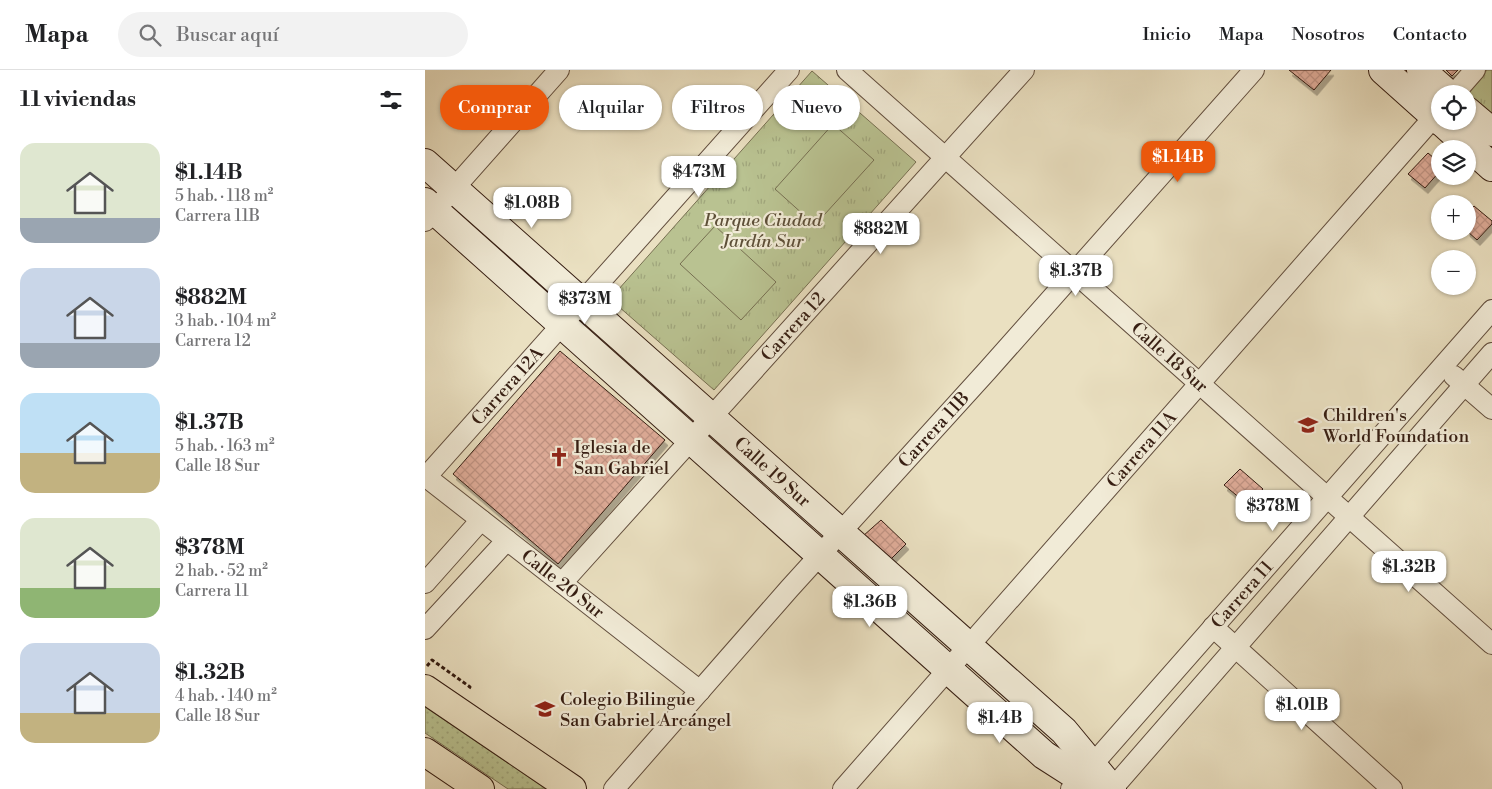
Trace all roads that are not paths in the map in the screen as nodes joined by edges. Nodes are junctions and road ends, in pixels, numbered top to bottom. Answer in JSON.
{"nodes":[{"id":1,"x":559,"y":70,"type":"edge"},
{"id":2,"x":789,"y":70,"type":"edge"},
{"id":3,"x":847,"y":70,"type":"edge"},
{"id":4,"x":1024,"y":70,"type":"edge"},
{"id":5,"x":1255,"y":70,"type":"edge"},
{"id":6,"x":1383,"y":70,"type":"edge"},
{"id":7,"x":1421,"y":70,"type":"edge"},
{"id":8,"x":1475,"y":70,"type":"edge"},
{"id":9,"x":1462,"y":85,"type":"edge"},
{"id":10,"x":1431,"y":91,"type":"edge"},
{"id":11,"x":1431,"y":105,"type":"edge"},
{"id":12,"x":1476,"y":119,"type":"edge"},
{"id":13,"x":1431,"y":123,"type":"edge"},
{"id":14,"x":1458,"y":130,"type":"edge"},
{"id":15,"x":1492,"y":132,"type":"edge"},
{"id":16,"x":946,"y":157,"type":"junction"},
{"id":17,"x":425,"y":163,"type":"edge"},
{"id":18,"x":1492,"y":166,"type":"edge"},
{"id":19,"x":454,"y":188,"type":"junction"},
{"id":20,"x":428,"y":211,"type":"edge"},
{"id":21,"x":1075,"y":272,"type":"junction"},
{"id":22,"x":582,"y":302,"type":"junction"},
{"id":23,"x":1492,"y":310,"type":"edge"},
{"id":24,"x":562,"y":324,"type":"junction"},
{"id":25,"x":1492,"y":353,"type":"edge"},
{"id":26,"x":1443,"y":366,"type":"junction"},
{"id":27,"x":1199,"y":384,"type":"junction"},
{"id":28,"x":1464,"y":385,"type":"junction"},
{"id":29,"x":1492,"y":410,"type":"edge"},
{"id":30,"x":711,"y":417,"type":"junction"},
{"id":31,"x":691,"y":439,"type":"junction"},
{"id":32,"x":425,"y":476,"type":"edge"},
{"id":33,"x":1327,"y":497,"type":"junction"},
{"id":34,"x":1349,"y":517,"type":"junction"},
{"id":35,"x":481,"y":520,"type":"junction"},
{"id":36,"x":840,"y":532,"type":"junction"},
{"id":37,"x":507,"y":540,"type":"junction"},
{"id":38,"x":820,"y":554,"type":"junction"},
{"id":39,"x":425,"y":582,"type":"edge"},
{"id":40,"x":561,"y":583,"type":"junction"},
{"id":41,"x":1213,"y":627,"type":"junction"},
{"id":42,"x":425,"y":629,"type":"edge"},
{"id":43,"x":1492,"y":644,"type":"edge"},
{"id":44,"x":969,"y":646,"type":"junction"},
{"id":45,"x":1236,"y":648,"type":"junction"},
{"id":46,"x":949,"y":669,"type":"junction"},
{"id":47,"x":425,"y":689,"type":"edge"},
{"id":48,"x":700,"y":691,"type":"junction"},
{"id":49,"x":425,"y":752,"type":"edge"},
{"id":50,"x":1085,"y":780,"type":"edge"},
{"id":51,"x":480,"y":789,"type":"edge"},
{"id":52,"x":572,"y":789,"type":"edge"},
{"id":53,"x":614,"y":789,"type":"edge"},
{"id":54,"x":843,"y":789,"type":"edge"},
{"id":55,"x":1112,"y":789,"type":"edge"},
{"id":56,"x":1392,"y":789,"type":"edge"}],
"edges":[{"from":1,"to":19,"type":"street"},
{"from":2,"to":22,"type":"street","name":"Carrera 12A"},
{"from":3,"to":16,"type":"street","name":"Calle 18 Sur"},
{"from":4,"to":16,"type":"street","name":"Carrera 12"},
{"from":5,"to":21,"type":"street","name":"Carrera 11B"},
{"from":6,"to":11,"type":"street"},
{"from":7,"to":10,"type":"street"},
{"from":8,"to":9,"type":"street"},
{"from":12,"to":15,"type":"street"},
{"from":13,"to":27,"type":"street","name":"Carrera 11A"},
{"from":14,"to":18,"type":"street"},
{"from":16,"to":21,"type":"street","name":"Calle 18 Sur"},
{"from":16,"to":30,"type":"street","name":"Carrera 12"},
{"from":17,"to":19,"type":"street","name":"Calle 19 Sur"},
{"from":19,"to":20,"type":"street"},
{"from":19,"to":22,"type":"street","name":"Calle 19 Sur"},
{"from":20,"to":24,"type":"street","name":"Calle 19 Sur"},
{"from":21,"to":27,"type":"street","name":"Calle 18 Sur"},
{"from":21,"to":36,"type":"street","name":"Carrera 11B"},
{"from":22,"to":24,"type":"street","name":"Carrera 12A"},
{"from":22,"to":30,"type":"street","name":"Calle 19 Sur"},
{"from":23,"to":26,"type":"street","name":"Carrera 11"},
{"from":24,"to":31,"type":"street","name":"Calle 19 Sur"},
{"from":24,"to":32,"type":"street","name":"Carrera 12A"},
{"from":25,"to":28,"type":"street","name":"Carrera 11"},
{"from":26,"to":28,"type":"street"},
{"from":26,"to":33,"type":"street","name":"Carrera 11"},
{"from":27,"to":33,"type":"street","name":"Calle 18 Sur"},
{"from":27,"to":44,"type":"street","name":"Carrera 11A"},
{"from":28,"to":29,"type":"street"},
{"from":28,"to":34,"type":"street","name":"Carrera 11"},
{"from":30,"to":31,"type":"street","name":"Carrera 12"},
{"from":30,"to":36,"type":"street","name":"Calle 19 Sur"},
{"from":31,"to":38,"type":"street","name":"Calle 19 Sur"},
{"from":31,"to":40,"type":"street","name":"Carrera 12"},
{"from":32,"to":35,"type":"street","name":"Calle 20 Sur"},
{"from":33,"to":34,"type":"street","name":"Calle 18 Sur"},
{"from":33,"to":41,"type":"street","name":"Carrera 11"},
{"from":34,"to":43,"type":"street","name":"Calle 18 Sur"},
{"from":34,"to":45,"type":"street","name":"Carrera 11"},
{"from":35,"to":37,"type":"street","name":"Calle 20 Sur"},
{"from":35,"to":39,"type":"street"},
{"from":36,"to":38,"type":"street","name":"Carrera 11B"},
{"from":36,"to":44,"type":"street","name":"Calle 19 Sur"},
{"from":37,"to":40,"type":"street","name":"Calle 20 Sur"},
{"from":37,"to":42,"type":"street"},
{"from":38,"to":46,"type":"street","name":"Calle 19 Sur"},
{"from":38,"to":48,"type":"street","name":"Carrera 11B"},
{"from":40,"to":48,"type":"street","name":"Calle 20 Sur"},
{"from":41,"to":45,"type":"street"},
{"from":41,"to":50,"type":"street","name":"Carrera 11"},
{"from":44,"to":46,"type":"street","name":"Carrera 11A"},
{"from":44,"to":50,"type":"street","name":"Calle 19 Sur"},
{"from":45,"to":55,"type":"street","name":"Carrera 11"},
{"from":45,"to":56,"type":"street"},
{"from":46,"to":50,"type":"street","name":"Calle 19 Sur"},
{"from":46,"to":54,"type":"street","name":"Carrera 11A"},
{"from":47,"to":52,"type":"main road"},
{"from":48,"to":53,"type":"street","name":"Carrera 11B"},
{"from":49,"to":51,"type":"main road"},
{"from":50,"to":55,"type":"street","name":"Calle 19 Sur"}]}
